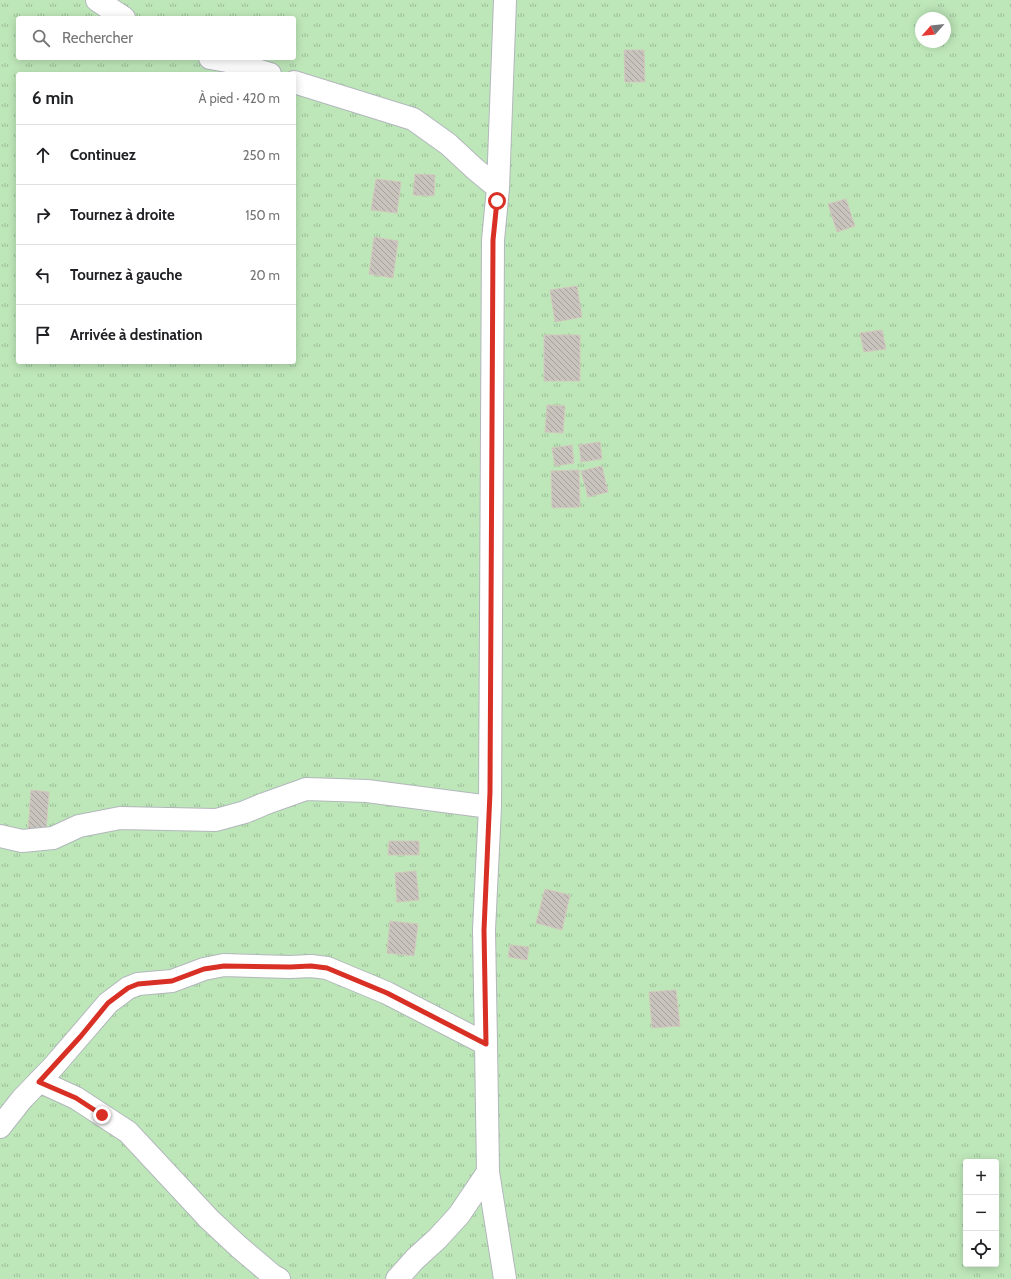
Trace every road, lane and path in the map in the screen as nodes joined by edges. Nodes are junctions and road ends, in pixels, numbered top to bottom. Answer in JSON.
{"nodes":[{"id":1,"x":97,"y":0,"type":"edge"},
{"id":2,"x":505,"y":0,"type":"edge"},
{"id":3,"x":121,"y":16,"type":"edge"},
{"id":4,"x":221,"y":60,"type":"edge"},
{"id":5,"x":263,"y":72,"type":"edge"},
{"id":6,"x":296,"y":83,"type":"edge"},
{"id":7,"x":498,"y":188,"type":"junction"},
{"id":8,"x":490,"y":807,"type":"junction"},
{"id":9,"x":0,"y":836,"type":"edge"},
{"id":10,"x":486,"y":1044,"type":"junction"},
{"id":11,"x":39,"y":1082,"type":"junction"},
{"id":12,"x":0,"y":1127,"type":"edge"},
{"id":13,"x":488,"y":1172,"type":"junction"},
{"id":14,"x":279,"y":1279,"type":"edge"},
{"id":15,"x":397,"y":1279,"type":"edge"},
{"id":16,"x":505,"y":1279,"type":"edge"}],
"edges":[{"from":1,"to":3,"type":"street"},
{"from":2,"to":7,"type":"street"},
{"from":4,"to":5,"type":"street"},
{"from":6,"to":7,"type":"street"},
{"from":7,"to":8,"type":"street"},
{"from":8,"to":9,"type":"street"},
{"from":8,"to":10,"type":"street"},
{"from":10,"to":11,"type":"street"},
{"from":10,"to":13,"type":"street"},
{"from":11,"to":12,"type":"street"},
{"from":11,"to":14,"type":"street"},
{"from":13,"to":15,"type":"street"},
{"from":13,"to":16,"type":"street"}]}
